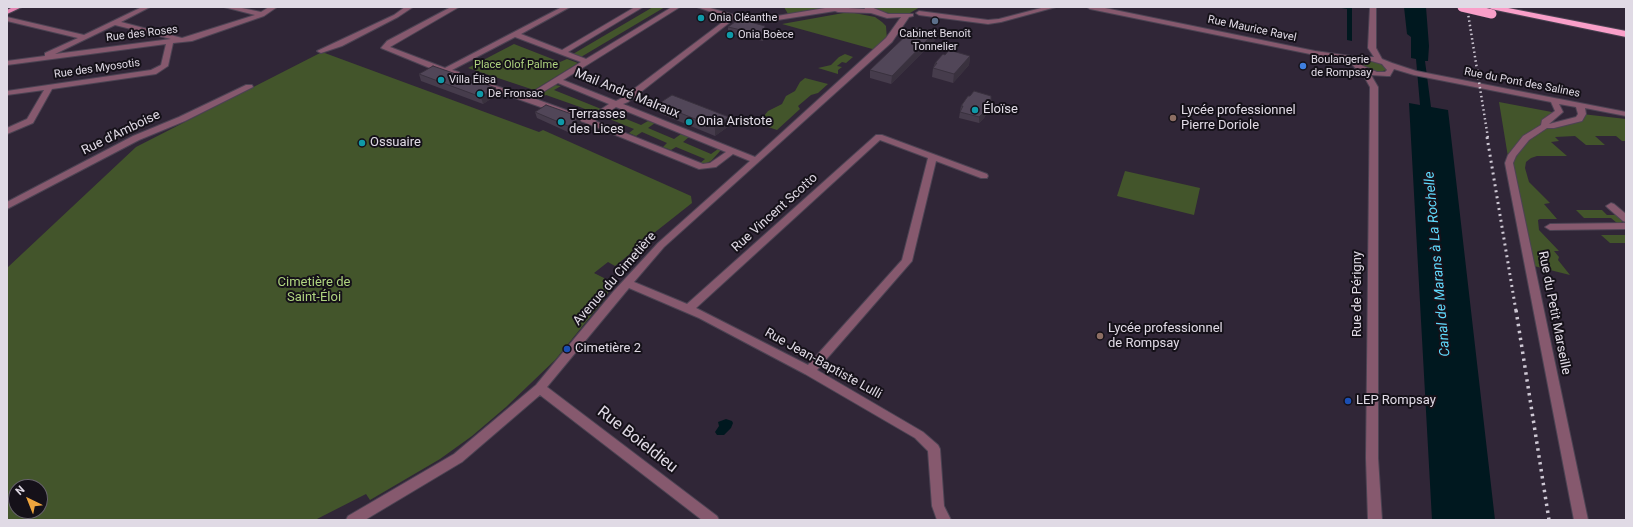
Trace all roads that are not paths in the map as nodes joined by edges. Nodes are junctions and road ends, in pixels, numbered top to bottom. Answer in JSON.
{"nodes":[{"id":1,"x":19,"y":7,"type":"edge"},
{"id":2,"x":227,"y":7,"type":"edge"},
{"id":3,"x":274,"y":7,"type":"edge"},
{"id":4,"x":410,"y":7,"type":"edge"},
{"id":5,"x":456,"y":7,"type":"edge"},
{"id":6,"x":566,"y":7,"type":"edge"},
{"id":7,"x":640,"y":7,"type":"edge"},
{"id":8,"x":677,"y":7,"type":"edge"},
{"id":9,"x":700,"y":7,"type":"edge"},
{"id":10,"x":733,"y":7,"type":"edge"},
{"id":11,"x":844,"y":7,"type":"edge"},
{"id":12,"x":926,"y":7,"type":"edge"},
{"id":13,"x":1052,"y":7,"type":"edge"},
{"id":14,"x":1090,"y":7,"type":"edge"},
{"id":15,"x":1373,"y":7,"type":"edge"},
{"id":16,"x":1462,"y":7,"type":"edge"},
{"id":17,"x":143,"y":8,"type":"edge"},
{"id":18,"x":870,"y":9,"type":"edge"},
{"id":19,"x":834,"y":10,"type":"junction"},
{"id":20,"x":1492,"y":10,"type":"edge"},
{"id":21,"x":7,"y":12,"type":"edge"},
{"id":22,"x":919,"y":13,"type":"junction"},
{"id":23,"x":724,"y":14,"type":"junction"},
{"id":24,"x":262,"y":15,"type":"junction"},
{"id":25,"x":887,"y":16,"type":"junction"},
{"id":26,"x":906,"y":16,"type":"junction"},
{"id":27,"x":950,"y":16,"type":"junction"},
{"id":28,"x":734,"y":17,"type":"junction"},
{"id":29,"x":7,"y":18,"type":"edge"},
{"id":30,"x":115,"y":22,"type":"junction"},
{"id":31,"x":515,"y":34,"type":"junction"},
{"id":32,"x":1626,"y":34,"type":"edge"},
{"id":33,"x":85,"y":37,"type":"junction"},
{"id":34,"x":183,"y":40,"type":"junction"},
{"id":35,"x":889,"y":40,"type":"junction"},
{"id":36,"x":1626,"y":41,"type":"edge"},
{"id":37,"x":170,"y":42,"type":"junction"},
{"id":38,"x":1372,"y":48,"type":"junction"},
{"id":39,"x":321,"y":51,"type":"dead end"},
{"id":40,"x":561,"y":53,"type":"junction"},
{"id":41,"x":41,"y":58,"type":"junction"},
{"id":42,"x":1380,"y":60,"type":"junction"},
{"id":43,"x":1359,"y":61,"type":"junction"},
{"id":44,"x":587,"y":62,"type":"junction"},
{"id":45,"x":7,"y":63,"type":"edge"},
{"id":46,"x":1389,"y":68,"type":"junction"},
{"id":47,"x":444,"y":70,"type":"junction"},
{"id":48,"x":1364,"y":71,"type":"junction"},
{"id":49,"x":557,"y":80,"type":"junction"},
{"id":50,"x":50,"y":86,"type":"junction"},
{"id":51,"x":249,"y":87,"type":"dead end"},
{"id":52,"x":7,"y":93,"type":"edge"},
{"id":53,"x":528,"y":98,"type":"junction"},
{"id":54,"x":1554,"y":100,"type":"junction"},
{"id":55,"x":615,"y":104,"type":"junction"},
{"id":56,"x":1580,"y":105,"type":"junction"},
{"id":57,"x":1626,"y":114,"type":"edge"},
{"id":58,"x":589,"y":120,"type":"junction"},
{"id":59,"x":1545,"y":126,"type":"junction"},
{"id":60,"x":7,"y":131,"type":"edge"},
{"id":61,"x":732,"y":151,"type":"junction"},
{"id":62,"x":933,"y":157,"type":"junction"},
{"id":63,"x":755,"y":160,"type":"junction"},
{"id":64,"x":984,"y":176,"type":"dead end"},
{"id":65,"x":7,"y":206,"type":"edge"},
{"id":66,"x":1611,"y":206,"type":"dead end"},
{"id":67,"x":1626,"y":220,"type":"edge"},
{"id":68,"x":1626,"y":226,"type":"edge"},
{"id":69,"x":1550,"y":227,"type":"dead end"},
{"id":70,"x":628,"y":283,"type":"junction"},
{"id":71,"x":689,"y":308,"type":"junction"},
{"id":72,"x":809,"y":371,"type":"junction"},
{"id":73,"x":540,"y":388,"type":"junction"},
{"id":74,"x":353,"y":520,"type":"edge"},
{"id":75,"x":712,"y":520,"type":"edge"},
{"id":76,"x":944,"y":520,"type":"edge"},
{"id":77,"x":1375,"y":520,"type":"edge"},
{"id":78,"x":1581,"y":520,"type":"edge"}],
"edges":[{"from":1,"to":21,"type":"main road"},
{"from":2,"to":24,"type":"street"},
{"from":3,"to":24,"type":"street","name":"Rue des Roses"},
{"from":4,"to":39,"type":"street"},
{"from":5,"to":47,"type":"street"},
{"from":6,"to":31,"type":"street"},
{"from":7,"to":40,"type":"street"},
{"from":8,"to":44,"type":"street"},
{"from":9,"to":23,"type":"street"},
{"from":10,"to":23,"type":"street"},
{"from":11,"to":19,"type":"street"},
{"from":12,"to":22,"type":"street"},
{"from":12,"to":27,"type":"street"},
{"from":13,"to":27,"type":"street"},
{"from":14,"to":43,"type":"street","name":"Rue Maurice Ravel"},
{"from":15,"to":38,"type":"street"},
{"from":16,"to":20,"type":"highway","bridge":true},
{"from":17,"to":30,"type":"street"},
{"from":18,"to":19,"type":"street"},
{"from":18,"to":25,"type":"street"},
{"from":19,"to":28,"type":"street"},
{"from":20,"to":32,"type":"highway"},
{"from":20,"to":36,"type":"highway"},
{"from":22,"to":26,"type":"street"},
{"from":22,"to":27,"type":"street"},
{"from":23,"to":28,"type":"street"},
{"from":24,"to":34,"type":"street","name":"Rue des Roses"},
{"from":25,"to":26,"type":"street"},
{"from":25,"to":35,"type":"street"},
{"from":26,"to":35,"type":"street","name":"Avenue du Cimetière"},
{"from":28,"to":55,"type":"street"},
{"from":29,"to":33,"type":"street"},
{"from":30,"to":33,"type":"street"},
{"from":30,"to":34,"type":"street"},
{"from":31,"to":40,"type":"street"},
{"from":31,"to":47,"type":"street"},
{"from":33,"to":41,"type":"street"},
{"from":34,"to":37,"type":"street","name":"Rue des Roses"},
{"from":35,"to":63,"type":"street","name":"Avenue du Cimetière"},
{"from":37,"to":41,"type":"street","name":"Rue des Roses"},
{"from":37,"to":50,"type":"street","name":"Rue des Myosotis"},
{"from":38,"to":42,"type":"street"},
{"from":38,"to":43,"type":"street"},
{"from":40,"to":44,"type":"street"},
{"from":41,"to":45,"type":"street","name":"Rue des Roses"},
{"from":42,"to":43,"type":"street"},
{"from":42,"to":46,"type":"street"},
{"from":43,"to":48,"type":"street"},
{"from":44,"to":49,"type":"street"},
{"from":46,"to":48,"type":"street","name":"Rue du Pont des Salines"},
{"from":46,"to":54,"type":"street","name":"Rue du Pont des Salines"},
{"from":47,"to":53,"type":"street"},
{"from":48,"to":77,"type":"street","name":"Rue de Périgny"},
{"from":49,"to":53,"type":"street"},
{"from":49,"to":55,"type":"street","name":"Mail André Malraux"},
{"from":50,"to":52,"type":"street","name":"Rue des Myosotis"},
{"from":50,"to":60,"type":"street"},
{"from":51,"to":65,"type":"street","name":"Rue d'Amboise"},
{"from":53,"to":58,"type":"street"},
{"from":54,"to":56,"type":"street","name":"Rue du Pont des Salines"},
{"from":54,"to":59,"type":"street","name":"Rue du Petit Marseille"},
{"from":55,"to":58,"type":"street"},
{"from":55,"to":61,"type":"street","name":"Mail André Malraux"},
{"from":56,"to":57,"type":"street","name":"Rue du Pont des Salines"},
{"from":56,"to":59,"type":"street","name":"Rue du Petit Marseille"},
{"from":58,"to":61,"type":"street"},
{"from":59,"to":78,"type":"street","name":"Rue du Petit Marseille"},
{"from":61,"to":63,"type":"street","name":"Mail André Malraux"},
{"from":62,"to":64,"type":"street"},
{"from":62,"to":71,"type":"street","name":"Rue Vincent Scotto"},
{"from":62,"to":72,"type":"street"},
{"from":63,"to":70,"type":"street","name":"Avenue du Cimetière"},
{"from":66,"to":67,"type":"street"},
{"from":68,"to":69,"type":"street"},
{"from":70,"to":71,"type":"street","name":"Rue Jean-Baptiste Lulli"},
{"from":70,"to":73,"type":"street","name":"Avenue du Cimetière"},
{"from":71,"to":72,"type":"street","name":"Rue Jean-Baptiste Lulli"},
{"from":72,"to":76,"type":"street","name":"Rue Jean-Baptiste Lulli"},
{"from":73,"to":74,"type":"street","name":"Avenue du Cimetière"},
{"from":73,"to":75,"type":"street","name":"Rue Boieldieu"}]}
